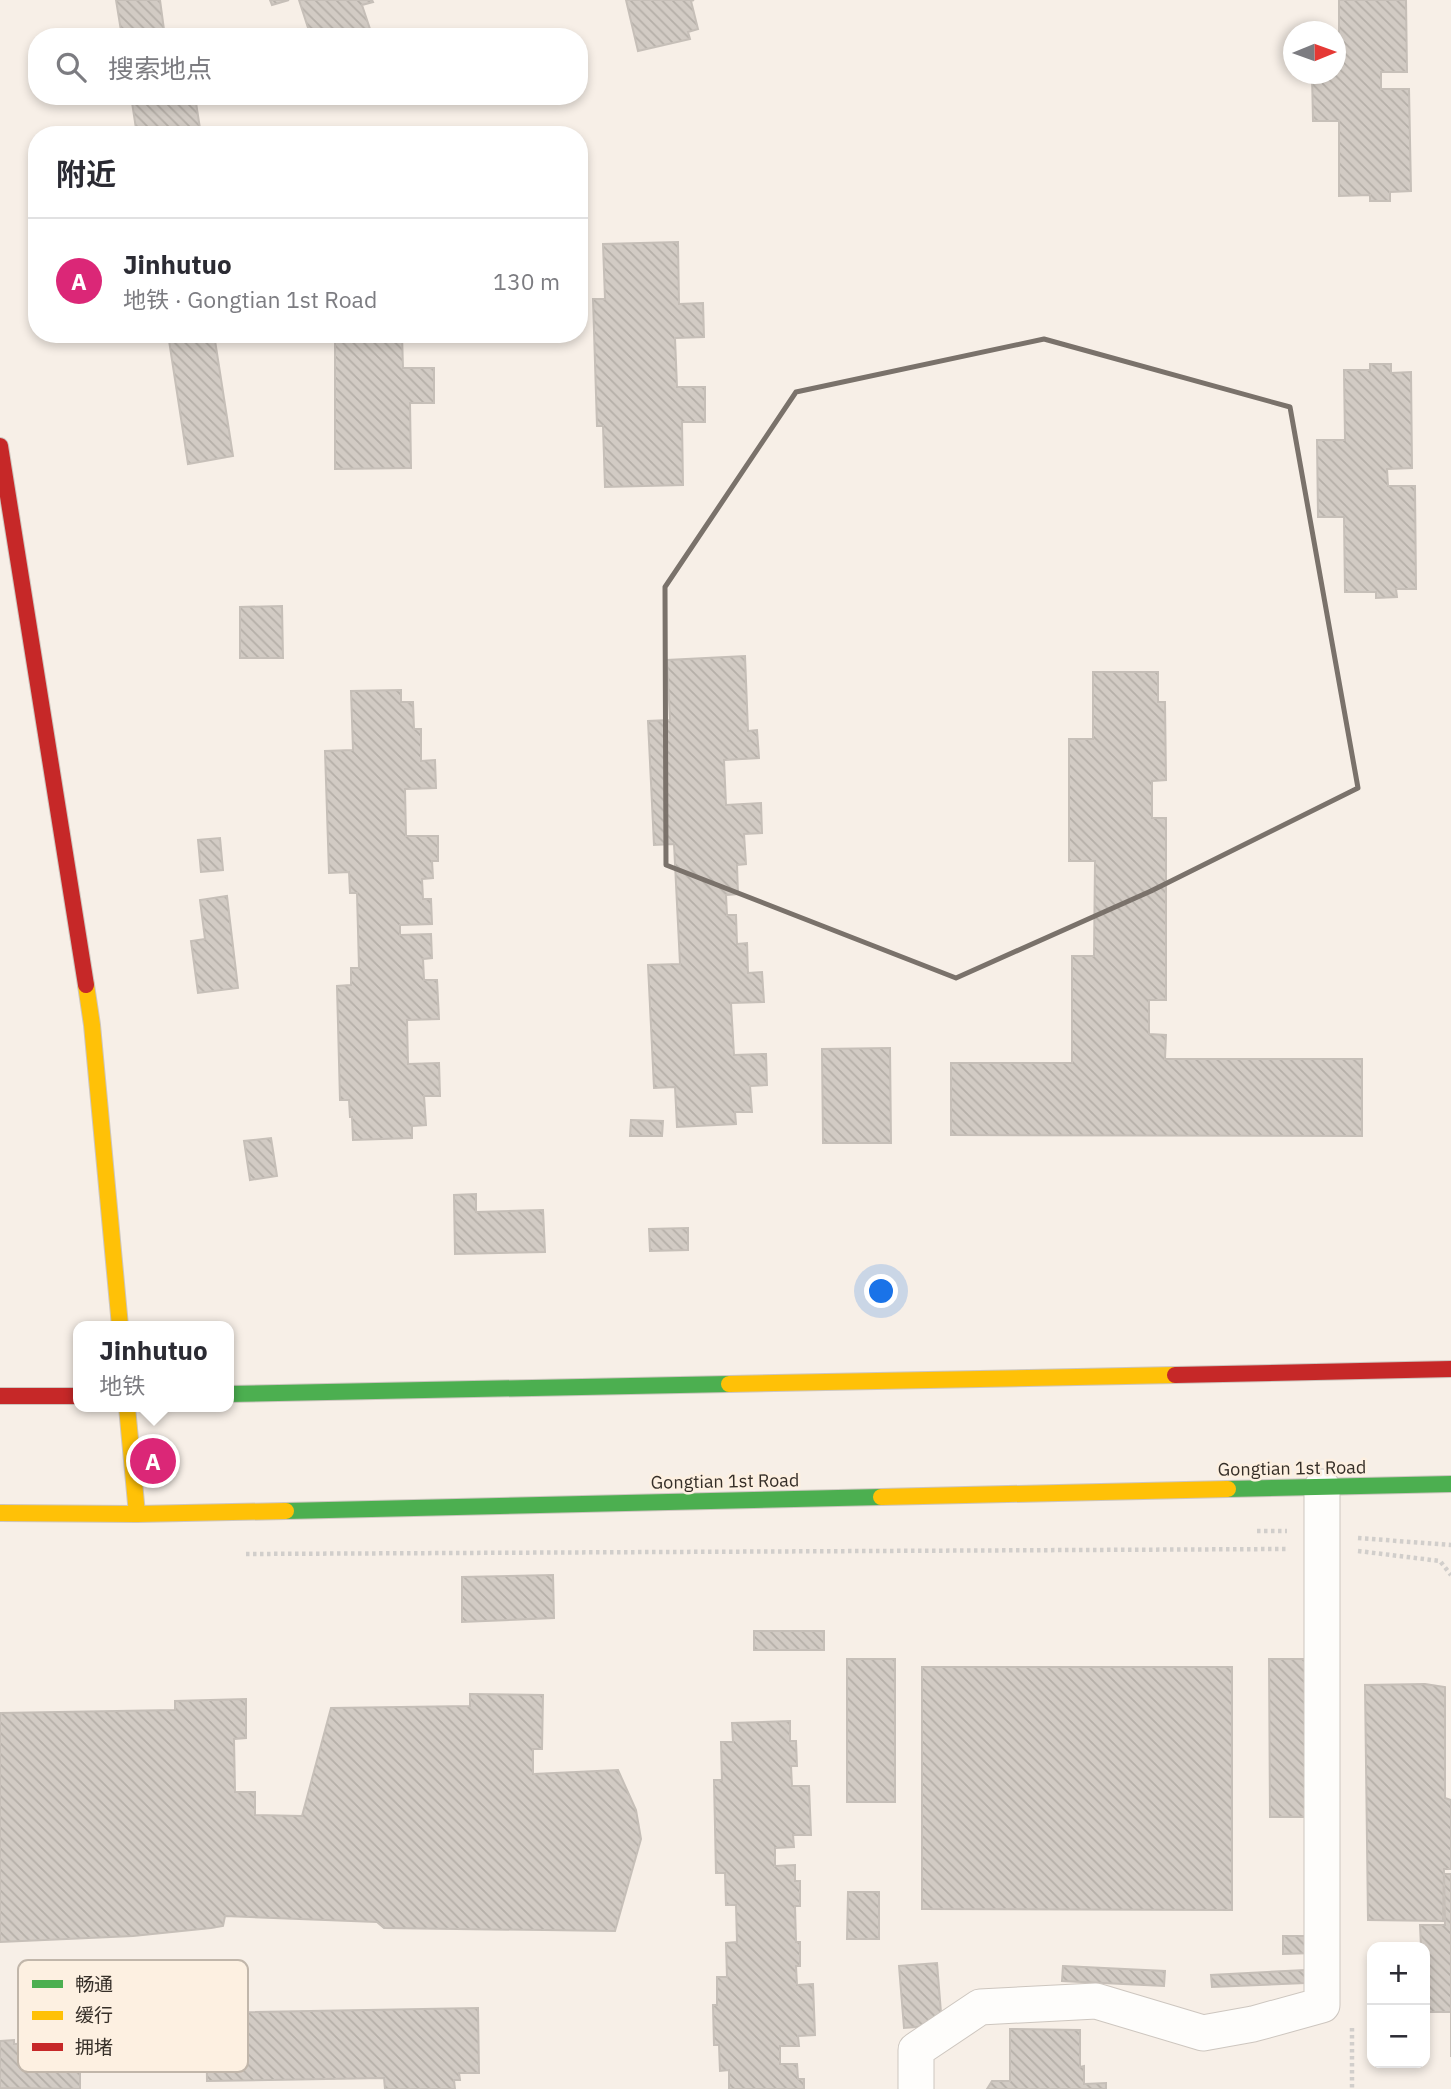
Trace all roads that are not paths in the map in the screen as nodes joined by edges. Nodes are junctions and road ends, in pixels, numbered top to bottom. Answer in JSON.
{"nodes":[{"id":1,"x":0,"y":446,"type":"edge"},
{"id":2,"x":120,"y":1321,"type":"edge"},
{"id":3,"x":1451,"y":1369,"type":"edge"},
{"id":4,"x":234,"y":1394,"type":"edge"},
{"id":5,"x":0,"y":1396,"type":"edge"},
{"id":6,"x":73,"y":1396,"type":"edge"},
{"id":7,"x":127,"y":1412,"type":"edge"},
{"id":8,"x":1451,"y":1484,"type":"edge"},
{"id":9,"x":1322,"y":1487,"type":"junction"},
{"id":10,"x":0,"y":1513,"type":"edge"},
{"id":11,"x":137,"y":1514,"type":"junction"},
{"id":12,"x":916,"y":2089,"type":"edge"}],
"edges":[{"from":1,"to":2,"type":"main road"},
{"from":3,"to":4,"type":"main road"},
{"from":5,"to":6,"type":"main road"},
{"from":7,"to":11,"type":"main road"},
{"from":8,"to":9,"type":"main road","name":"Gongtian 1st Road"},
{"from":9,"to":11,"type":"main road","name":"Gongtian 1st Road"},
{"from":9,"to":12,"type":"street"},
{"from":10,"to":11,"type":"main road","name":"Gongtian 1st Road"}]}
